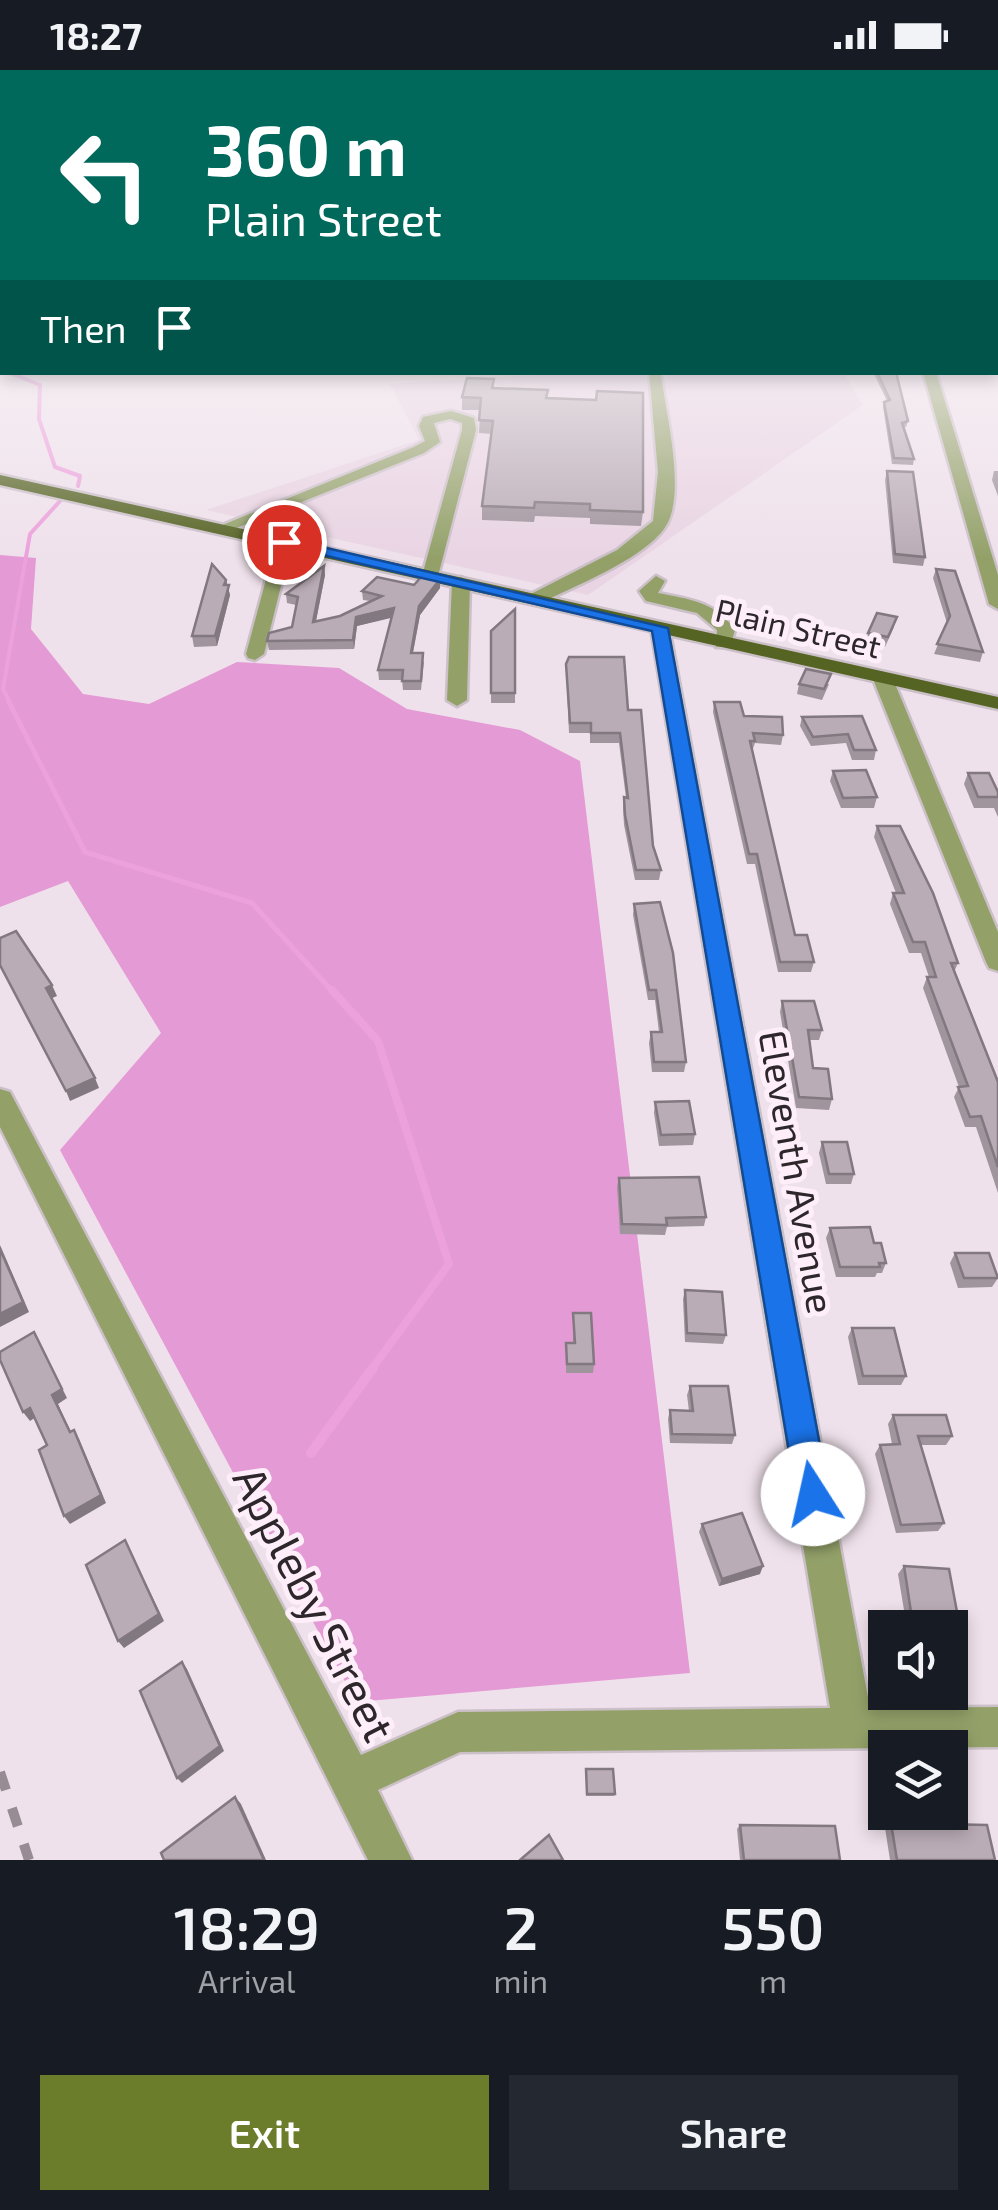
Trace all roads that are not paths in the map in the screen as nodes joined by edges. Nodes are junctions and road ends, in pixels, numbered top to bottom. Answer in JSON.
{"nodes":[{"id":1,"x":656,"y":390,"type":"edge"},
{"id":2,"x":934,"y":390,"type":"edge"},
{"id":3,"x":0,"y":480,"type":"edge"},
{"id":4,"x":223,"y":528,"type":"junction"},
{"id":5,"x":284,"y":542,"type":"junction"},
{"id":6,"x":432,"y":576,"type":"junction"},
{"id":7,"x":461,"y":582,"type":"junction"},
{"id":8,"x":535,"y":599,"type":"junction"},
{"id":9,"x":998,"y":604,"type":"edge"},
{"id":10,"x":656,"y":608,"type":"junction"},
{"id":11,"x":724,"y":643,"type":"junction"},
{"id":12,"x":255,"y":654,"type":"dead end"},
{"id":13,"x":883,"y":679,"type":"junction"},
{"id":14,"x":457,"y":700,"type":"dead end"},
{"id":15,"x":998,"y":703,"type":"edge"},
{"id":16,"x":998,"y":962,"type":"edge"},
{"id":17,"x":0,"y":1100,"type":"edge"},
{"id":18,"x":998,"y":1728,"type":"edge"},
{"id":19,"x":854,"y":1730,"type":"junction"},
{"id":20,"x":352,"y":1781,"type":"junction"},
{"id":21,"x":390,"y":1860,"type":"edge"}],
"edges":[{"from":1,"to":8,"type":"street"},
{"from":2,"to":9,"type":"street"},
{"from":3,"to":4,"type":"main road","name":"Plain Street"},
{"from":4,"to":5,"type":"main road","name":"Plain Street"},
{"from":4,"to":6,"type":"street"},
{"from":5,"to":6,"type":"main road","name":"Plain Street"},
{"from":5,"to":12,"type":"street"},
{"from":6,"to":7,"type":"main road","name":"Plain Street"},
{"from":7,"to":8,"type":"main road","name":"Plain Street"},
{"from":7,"to":14,"type":"street"},
{"from":8,"to":10,"type":"main road","name":"Plain Street"},
{"from":10,"to":11,"type":"main road","name":"Plain Street"},
{"from":10,"to":11,"type":"street"},
{"from":10,"to":19,"type":"street","name":"Eleventh Avenue"},
{"from":11,"to":13,"type":"main road","name":"Plain Street"},
{"from":13,"to":15,"type":"main road","name":"Plain Street"},
{"from":13,"to":16,"type":"street"},
{"from":17,"to":20,"type":"street","name":"Appleby Street"},
{"from":18,"to":19,"type":"street","name":"Appleby Street"},
{"from":19,"to":20,"type":"street","name":"Appleby Street"},
{"from":20,"to":21,"type":"street"}]}
